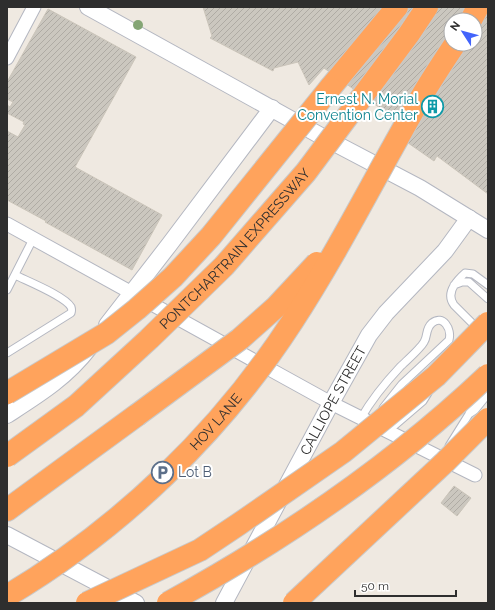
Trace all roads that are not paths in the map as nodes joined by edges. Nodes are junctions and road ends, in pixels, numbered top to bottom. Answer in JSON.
{"nodes":[{"id":1,"x":34,"y":7,"type":"edge"},
{"id":2,"x":88,"y":7,"type":"edge"},
{"id":3,"x":397,"y":7,"type":"edge"},
{"id":4,"x":428,"y":7,"type":"edge"},
{"id":5,"x":450,"y":52,"type":"edge"},
{"id":6,"x":7,"y":58,"type":"edge"},
{"id":7,"x":272,"y":108,"type":"junction"},
{"id":8,"x":354,"y":216,"type":"junction"},
{"id":9,"x":469,"y":218,"type":"junction"},
{"id":10,"x":7,"y":224,"type":"edge"},
{"id":11,"x":488,"y":230,"type":"edge"},
{"id":12,"x":33,"y":239,"type":"junction"},
{"id":13,"x":15,"y":275,"type":"junction"},
{"id":14,"x":454,"y":285,"type":"junction"},
{"id":15,"x":488,"y":285,"type":"edge"},
{"id":16,"x":7,"y":290,"type":"edge"},
{"id":17,"x":132,"y":293,"type":"junction"},
{"id":18,"x":488,"y":299,"type":"edge"},
{"id":19,"x":484,"y":330,"type":"edge"},
{"id":20,"x":7,"y":353,"type":"edge"},
{"id":21,"x":488,"y":366,"type":"edge"},
{"id":22,"x":488,"y":375,"type":"edge"},
{"id":23,"x":488,"y":383,"type":"edge"},
{"id":24,"x":7,"y":393,"type":"edge"},
{"id":25,"x":488,"y":394,"type":"edge"},
{"id":26,"x":331,"y":403,"type":"junction"},
{"id":27,"x":7,"y":415,"type":"edge"},
{"id":28,"x":479,"y":416,"type":"edge"},
{"id":29,"x":367,"y":421,"type":"junction"},
{"id":30,"x":388,"y":431,"type":"junction"},
{"id":31,"x":404,"y":440,"type":"junction"},
{"id":32,"x":7,"y":456,"type":"edge"},
{"id":33,"x":442,"y":458,"type":"junction"},
{"id":34,"x":475,"y":474,"type":"dead end"},
{"id":35,"x":7,"y":510,"type":"edge"},
{"id":36,"x":7,"y":535,"type":"edge"},
{"id":37,"x":200,"y":550,"type":"junction"},
{"id":38,"x":7,"y":596,"type":"edge"},
{"id":39,"x":86,"y":603,"type":"edge"},
{"id":40,"x":112,"y":603,"type":"edge"},
{"id":41,"x":136,"y":603,"type":"edge"},
{"id":42,"x":168,"y":603,"type":"edge"},
{"id":43,"x":224,"y":603,"type":"edge"},
{"id":44,"x":294,"y":603,"type":"edge"}],
"edges":[{"from":1,"to":6,"type":"street"},
{"from":2,"to":7,"type":"street"},
{"from":3,"to":24,"type":"highway","bridge":true},
{"from":4,"to":32,"type":"highway","name":"PONTCHARTRAIN EXPRESSWAY","bridge":true},
{"from":5,"to":8,"type":"highway","bridge":true},
{"from":7,"to":9,"type":"street"},
{"from":7,"to":17,"type":"street"},
{"from":8,"to":35,"type":"highway","bridge":true},
{"from":8,"to":38,"type":"highway","name":"HOV LANE","bridge":true},
{"from":9,"to":11,"type":"street"},
{"from":9,"to":26,"type":"street","name":"CALLIOPE STREET"},
{"from":10,"to":12,"type":"street"},
{"from":12,"to":13,"type":"lane"},
{"from":12,"to":17,"type":"street"},
{"from":13,"to":16,"type":"lane"},
{"from":13,"to":20,"type":"lane"},
{"from":14,"to":15,"type":"lane"},
{"from":14,"to":18,"type":"lane"},
{"from":14,"to":19,"type":"lane"},
{"from":17,"to":26,"type":"street"},
{"from":17,"to":27,"type":"street"},
{"from":19,"to":30,"type":"lane"},
{"from":19,"to":37,"type":"highway","bridge":true},
{"from":21,"to":31,"type":"lane"},
{"from":22,"to":42,"type":"highway","bridge":true},
{"from":23,"to":28,"type":"lane"},
{"from":25,"to":28,"type":"lane"},
{"from":26,"to":29,"type":"street"},
{"from":26,"to":43,"type":"street","name":"CALLIOPE STREET"},
{"from":28,"to":33,"type":"lane"},
{"from":28,"to":44,"type":"highway","bridge":true},
{"from":29,"to":29,"type":"lane"},
{"from":29,"to":30,"type":"street"},
{"from":30,"to":31,"type":"street"},
{"from":31,"to":33,"type":"street"},
{"from":33,"to":34,"type":"street"},
{"from":36,"to":41,"type":"street"},
{"from":37,"to":39,"type":"highway","bridge":true},
{"from":37,"to":40,"type":"highway","bridge":true}]}
